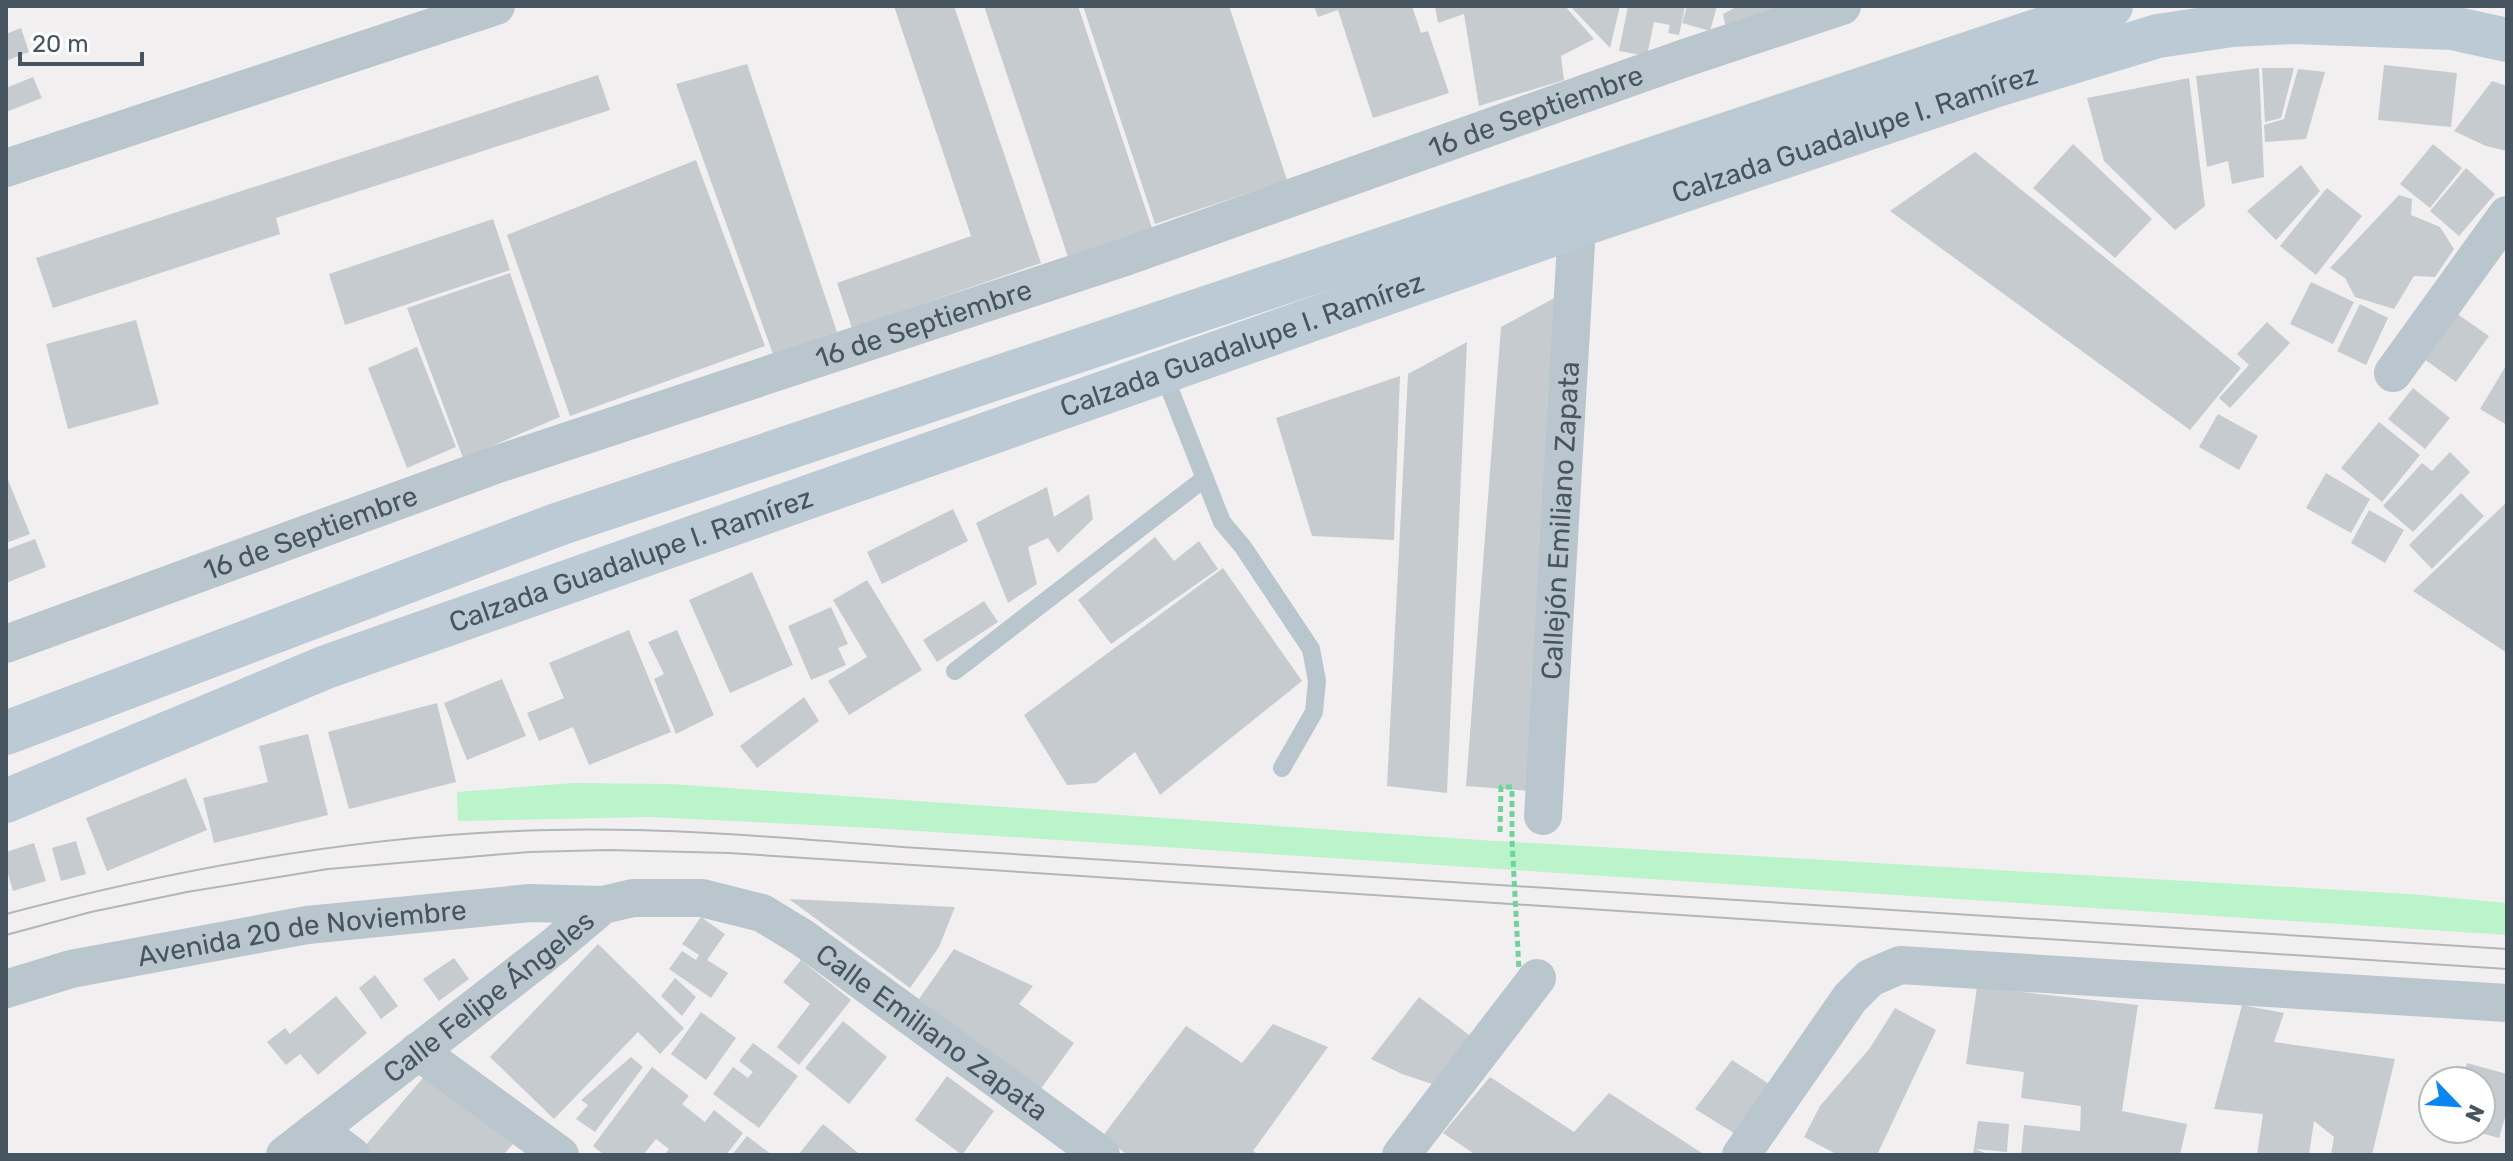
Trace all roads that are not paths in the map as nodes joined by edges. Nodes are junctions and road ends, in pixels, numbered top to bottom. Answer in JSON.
{"nodes":[{"id":1,"x":496,"y":6,"type":"edge"},
{"id":2,"x":1842,"y":6,"type":"edge"},
{"id":3,"x":2111,"y":6,"type":"edge"},
{"id":4,"x":2507,"y":40,"type":"edge"},
{"id":5,"x":6,"y":168,"type":"edge"},
{"id":6,"x":2507,"y":215,"type":"edge"},
{"id":7,"x":1577,"y":226,"type":"junction"},
{"id":8,"x":1163,"y":372,"type":"junction"},
{"id":9,"x":2393,"y":373,"type":"dead end"},
{"id":10,"x":1205,"y":478,"type":"junction"},
{"id":11,"x":6,"y":644,"type":"edge"},
{"id":12,"x":955,"y":671,"type":"dead end"},
{"id":13,"x":6,"y":733,"type":"edge"},
{"id":14,"x":1282,"y":768,"type":"dead end"},
{"id":15,"x":6,"y":801,"type":"edge"},
{"id":16,"x":1543,"y":816,"type":"dead end"},
{"id":17,"x":603,"y":905,"type":"junction"},
{"id":18,"x":762,"y":913,"type":"joint"},
{"id":19,"x":1528,"y":974,"type":"road end"},
{"id":20,"x":6,"y":989,"type":"edge"},
{"id":21,"x":2507,"y":1003,"type":"edge"},
{"id":22,"x":418,"y":1051,"type":"junction"},
{"id":23,"x":317,"y":1130,"type":"junction"},
{"id":24,"x":285,"y":1155,"type":"edge"},
{"id":25,"x":351,"y":1155,"type":"edge"},
{"id":26,"x":560,"y":1155,"type":"edge"},
{"id":27,"x":1101,"y":1155,"type":"edge"},
{"id":28,"x":1401,"y":1155,"type":"edge"},
{"id":29,"x":1741,"y":1155,"type":"edge"}],
"edges":[{"from":1,"to":5,"type":"street"},
{"from":2,"to":11,"type":"street","name":"16 de Septiembre"},
{"from":3,"to":13,"type":"main road","name":"Calzada Guadalupe I. Ramírez"},
{"from":4,"to":7,"type":"main road","name":"Calzada Guadalupe I. Ramírez"},
{"from":6,"to":9,"type":"street"},
{"from":7,"to":8,"type":"main road","name":"Calzada Guadalupe I. Ramírez"},
{"from":7,"to":16,"type":"street","name":"Callejón Emiliano Zapata"},
{"from":8,"to":10,"type":"lane"},
{"from":8,"to":15,"type":"main road","name":"Calzada Guadalupe I. Ramírez"},
{"from":10,"to":12,"type":"lane"},
{"from":10,"to":14,"type":"lane"},
{"from":17,"to":18,"type":"street","name":"Calle Felipe Ángeles"},
{"from":17,"to":20,"type":"street","name":"Avenida 20 de Noviembre"},
{"from":17,"to":22,"type":"street","name":"Calle Felipe Ángeles"},
{"from":18,"to":27,"type":"street","name":"Calle Emiliano Zapata"},
{"from":19,"to":28,"type":"street"},
{"from":21,"to":29,"type":"street"},
{"from":22,"to":23,"type":"street","name":"Calle Felipe Ángeles"},
{"from":22,"to":26,"type":"street"},
{"from":23,"to":24,"type":"street","name":"Calle Felipe Ángeles"},
{"from":23,"to":25,"type":"street"}]}
